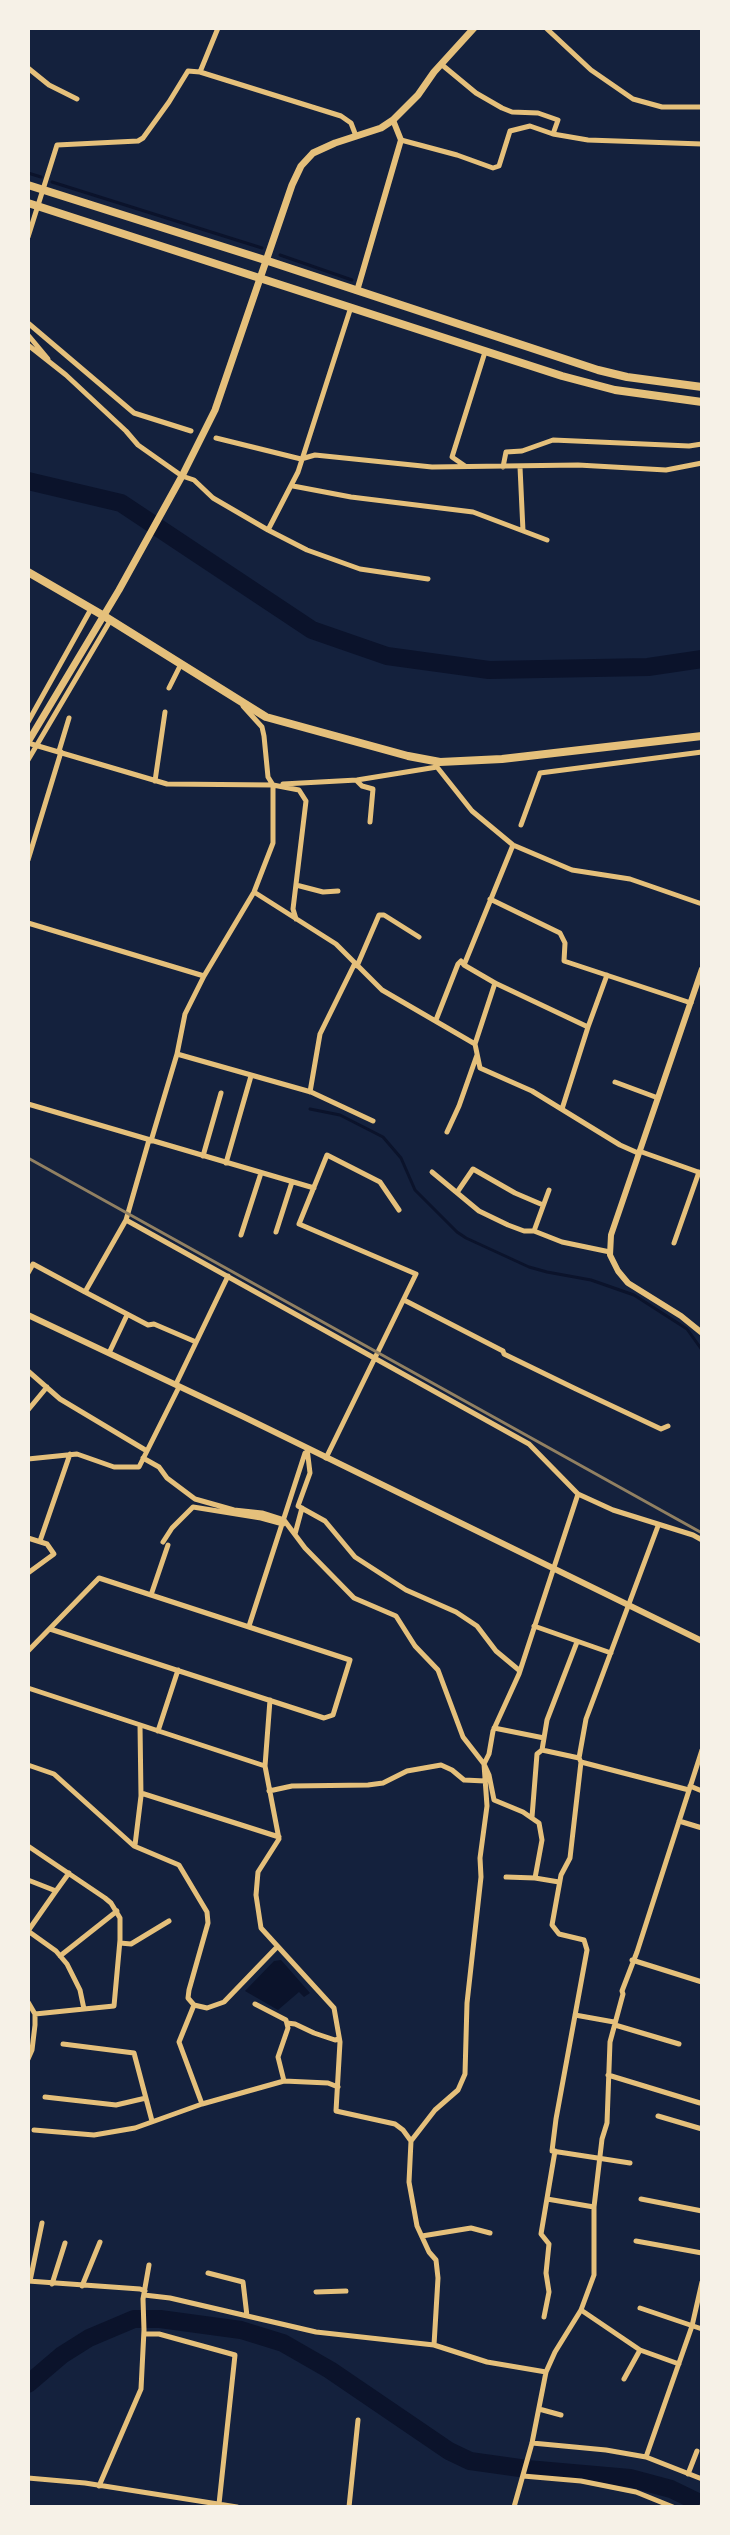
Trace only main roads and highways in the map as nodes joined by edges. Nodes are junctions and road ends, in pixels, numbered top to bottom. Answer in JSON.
{"nodes":[{"id":1,"x":474,"y":28,"type":"edge"},
{"id":2,"x":28,"y":185,"type":"edge"},
{"id":3,"x":28,"y":203,"type":"edge"},
{"id":4,"x":268,"y":261,"type":"junction"},
{"id":5,"x":261,"y":279,"type":"junction"},
{"id":6,"x":702,"y":387,"type":"edge"},
{"id":7,"x":702,"y":402,"type":"edge"},
{"id":8,"x":28,"y":572,"type":"edge"},
{"id":9,"x":107,"y":618,"type":"junction"},
{"id":10,"x":702,"y":736,"type":"edge"},
{"id":11,"x":28,"y":743,"type":"edge"}],
"edges":[{"from":1,"to":4,"type":"main road"},
{"from":2,"to":4,"type":"highway"},
{"from":3,"to":5,"type":"highway"},
{"from":4,"to":5,"type":"main road"},
{"from":4,"to":6,"type":"highway"},
{"from":5,"to":7,"type":"highway"},
{"from":5,"to":9,"type":"main road"},
{"from":8,"to":9,"type":"highway"},
{"from":9,"to":10,"type":"highway"},
{"from":9,"to":11,"type":"main road"}]}
